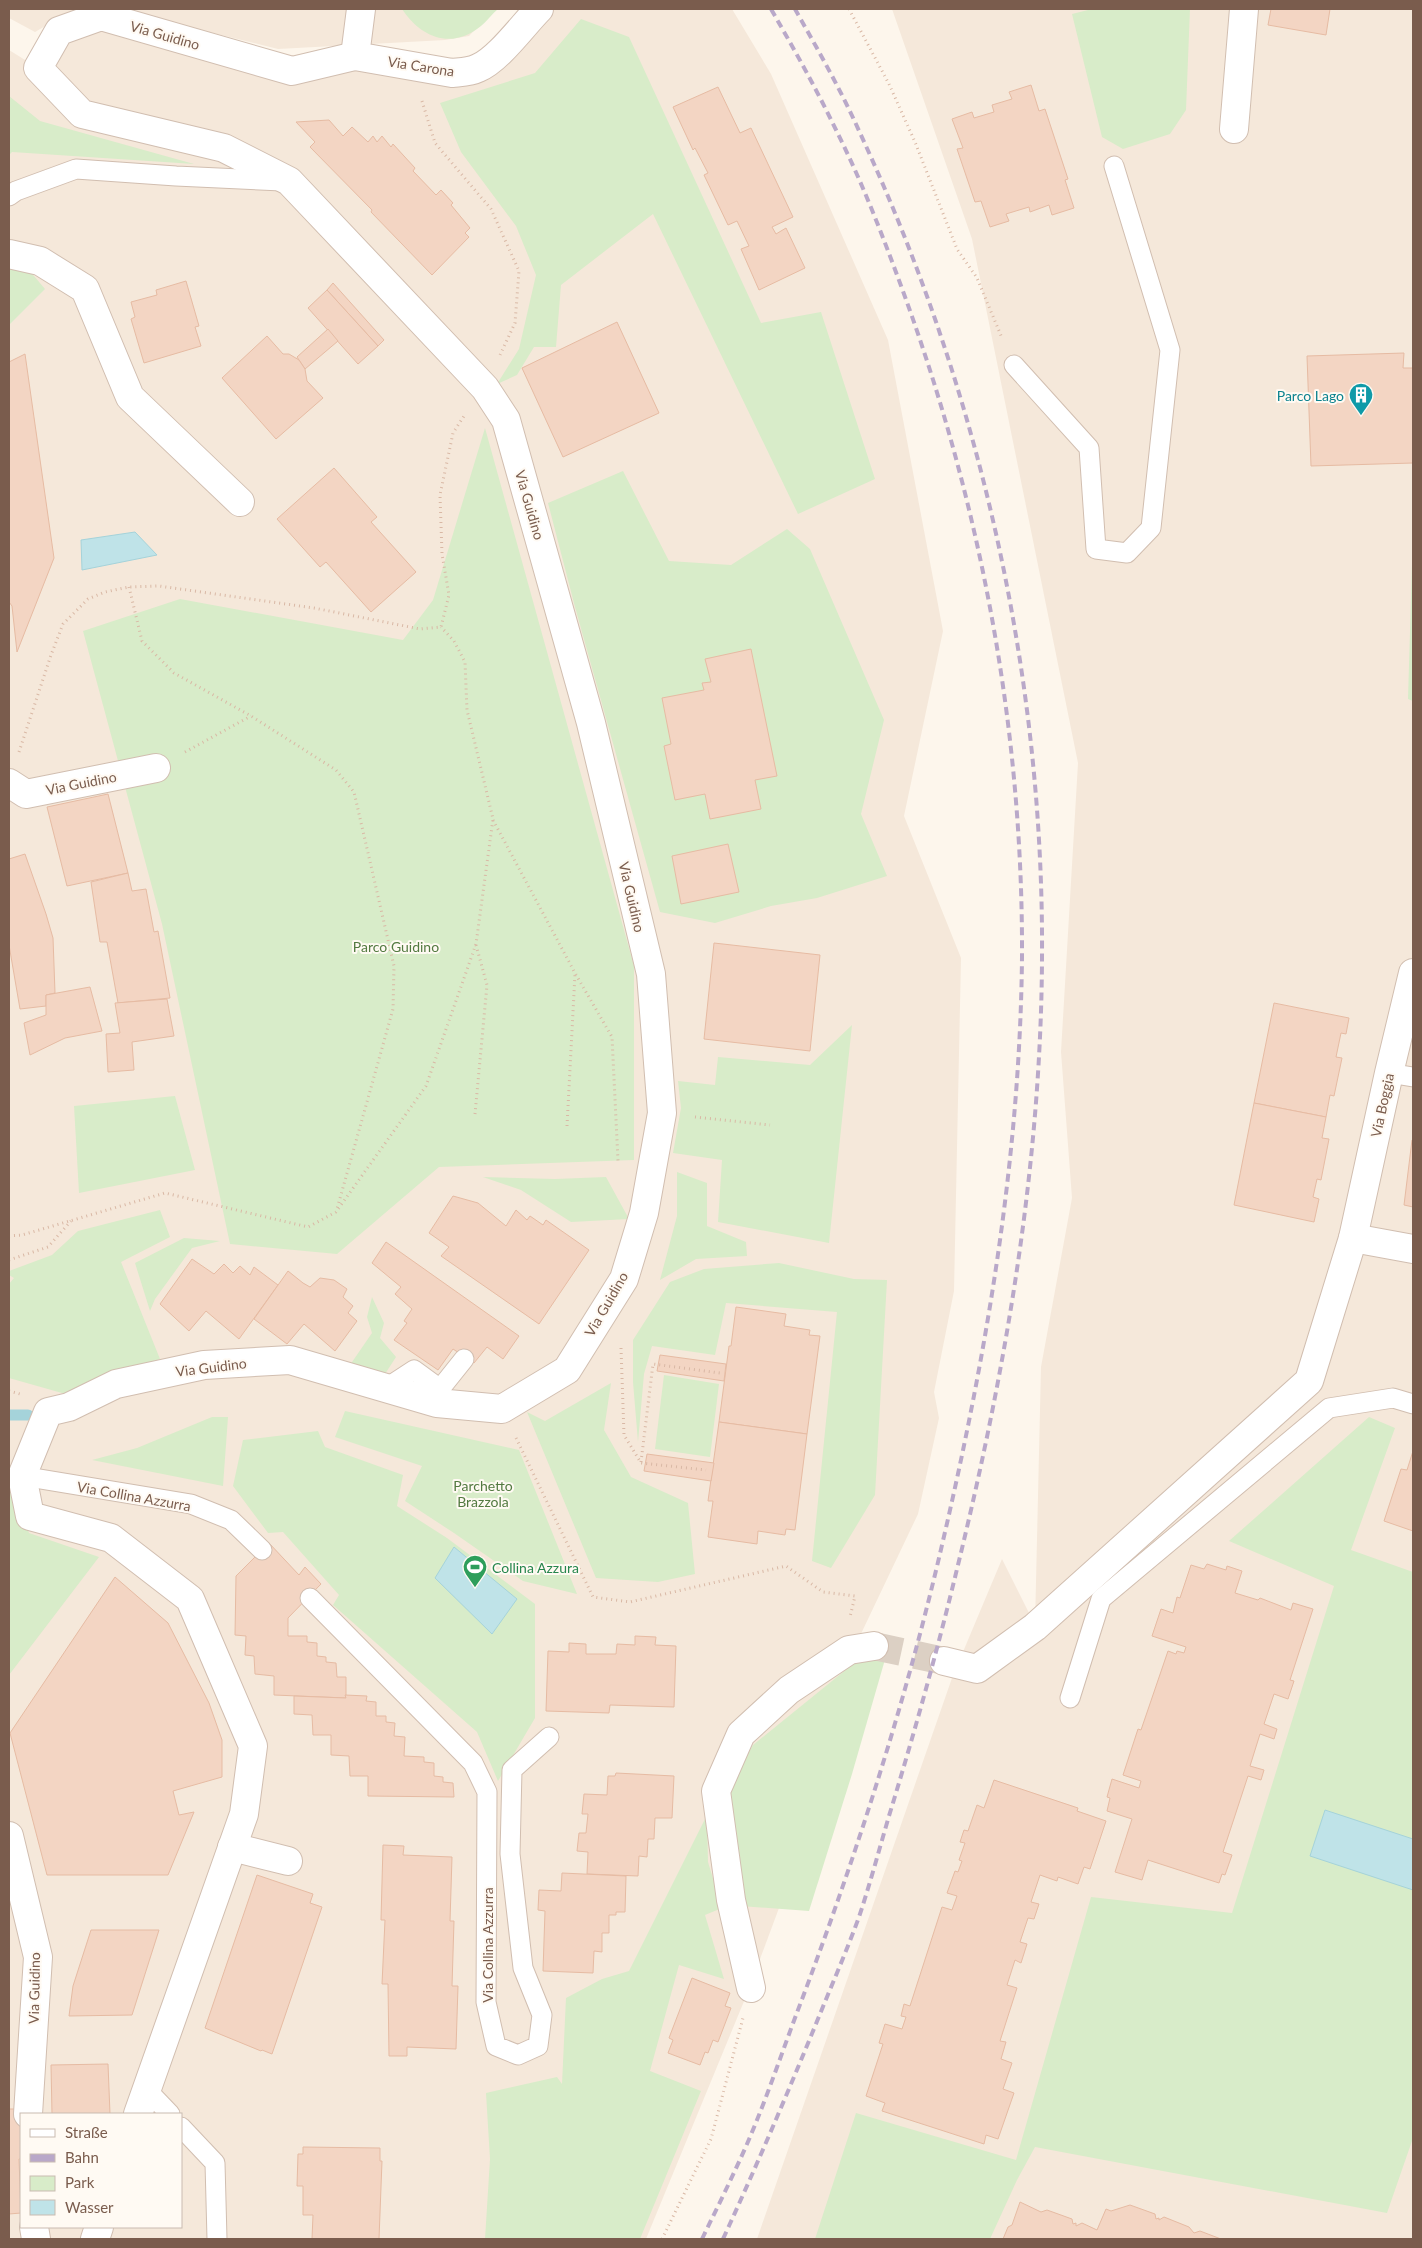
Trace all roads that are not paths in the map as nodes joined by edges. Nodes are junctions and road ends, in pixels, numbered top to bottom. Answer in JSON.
{"nodes":[{"id":1,"x":361,"y":9,"type":"edge"},
{"id":2,"x":540,"y":9,"type":"edge"},
{"id":3,"x":1244,"y":9,"type":"edge"},
{"id":4,"x":355,"y":56,"type":"junction"},
{"id":5,"x":1234,"y":129,"type":"dead end"},
{"id":6,"x":1114,"y":166,"type":"dead end"},
{"id":7,"x":289,"y":181,"type":"junction"},
{"id":8,"x":9,"y":196,"type":"edge"},
{"id":9,"x":9,"y":254,"type":"edge"},
{"id":10,"x":1014,"y":365,"type":"road end"},
{"id":11,"x":240,"y":502,"type":"dead end"},
{"id":12,"x":156,"y":768,"type":"road end"},
{"id":13,"x":9,"y":783,"type":"edge"},
{"id":14,"x":1413,"y":973,"type":"edge"},
{"id":15,"x":1401,"y":1075,"type":"edge"},
{"id":16,"x":1352,"y":1238,"type":"junction"},
{"id":17,"x":1413,"y":1249,"type":"edge"},
{"id":18,"x":464,"y":1360,"type":"dead end"},
{"id":19,"x":388,"y":1387,"type":"junction"},
{"id":20,"x":1413,"y":1404,"type":"edge"},
{"id":21,"x":22,"y":1476,"type":"junction"},
{"id":22,"x":262,"y":1550,"type":"dead end"},
{"id":23,"x":310,"y":1598,"type":"dead end"},
{"id":24,"x":874,"y":1646,"type":"tunnel mouth"},
{"id":25,"x":944,"y":1661,"type":"tunnel mouth"},
{"id":26,"x":1070,"y":1698,"type":"dead end"},
{"id":27,"x":549,"y":1737,"type":"dead end"},
{"id":28,"x":9,"y":1836,"type":"edge"},
{"id":29,"x":232,"y":1847,"type":"junction"},
{"id":30,"x":288,"y":1861,"type":"dead end"},
{"id":31,"x":751,"y":1988,"type":"road end"},
{"id":32,"x":143,"y":2102,"type":"edge"},
{"id":33,"x":28,"y":2113,"type":"edge"},
{"id":34,"x":168,"y":2113,"type":"edge"},
{"id":35,"x":182,"y":2127,"type":"edge"},
{"id":36,"x":217,"y":2239,"type":"edge"}],
"edges":[{"from":1,"to":4,"type":"street"},
{"from":2,"to":4,"type":"street","name":"Via Carona"},
{"from":3,"to":5,"type":"street"},
{"from":4,"to":7,"type":"street","name":"Via Guidino"},
{"from":6,"to":10,"type":"lane"},
{"from":7,"to":8,"type":"lane"},
{"from":7,"to":19,"type":"street","name":"Via Guidino"},
{"from":9,"to":11,"type":"street"},
{"from":12,"to":13,"type":"street","name":"Via Guidino"},
{"from":14,"to":15,"type":"street","name":"Via Boggia"},
{"from":15,"to":16,"type":"street","name":"Via Boggia"},
{"from":16,"to":17,"type":"street"},
{"from":16,"to":25,"type":"street","name":"Via Boggia"},
{"from":18,"to":19,"type":"lane"},
{"from":19,"to":21,"type":"street","name":"Via Guidino"},
{"from":20,"to":26,"type":"lane"},
{"from":21,"to":22,"type":"lane","name":"Via Collina Azzurra"},
{"from":21,"to":29,"type":"street"},
{"from":23,"to":27,"type":"lane","name":"Via Collina Azzurra"},
{"from":24,"to":31,"type":"street"},
{"from":28,"to":33,"type":"street","name":"Via Guidino"},
{"from":29,"to":30,"type":"street"},
{"from":29,"to":32,"type":"street"},
{"from":32,"to":34,"type":"lane"},
{"from":35,"to":36,"type":"lane"}]}
